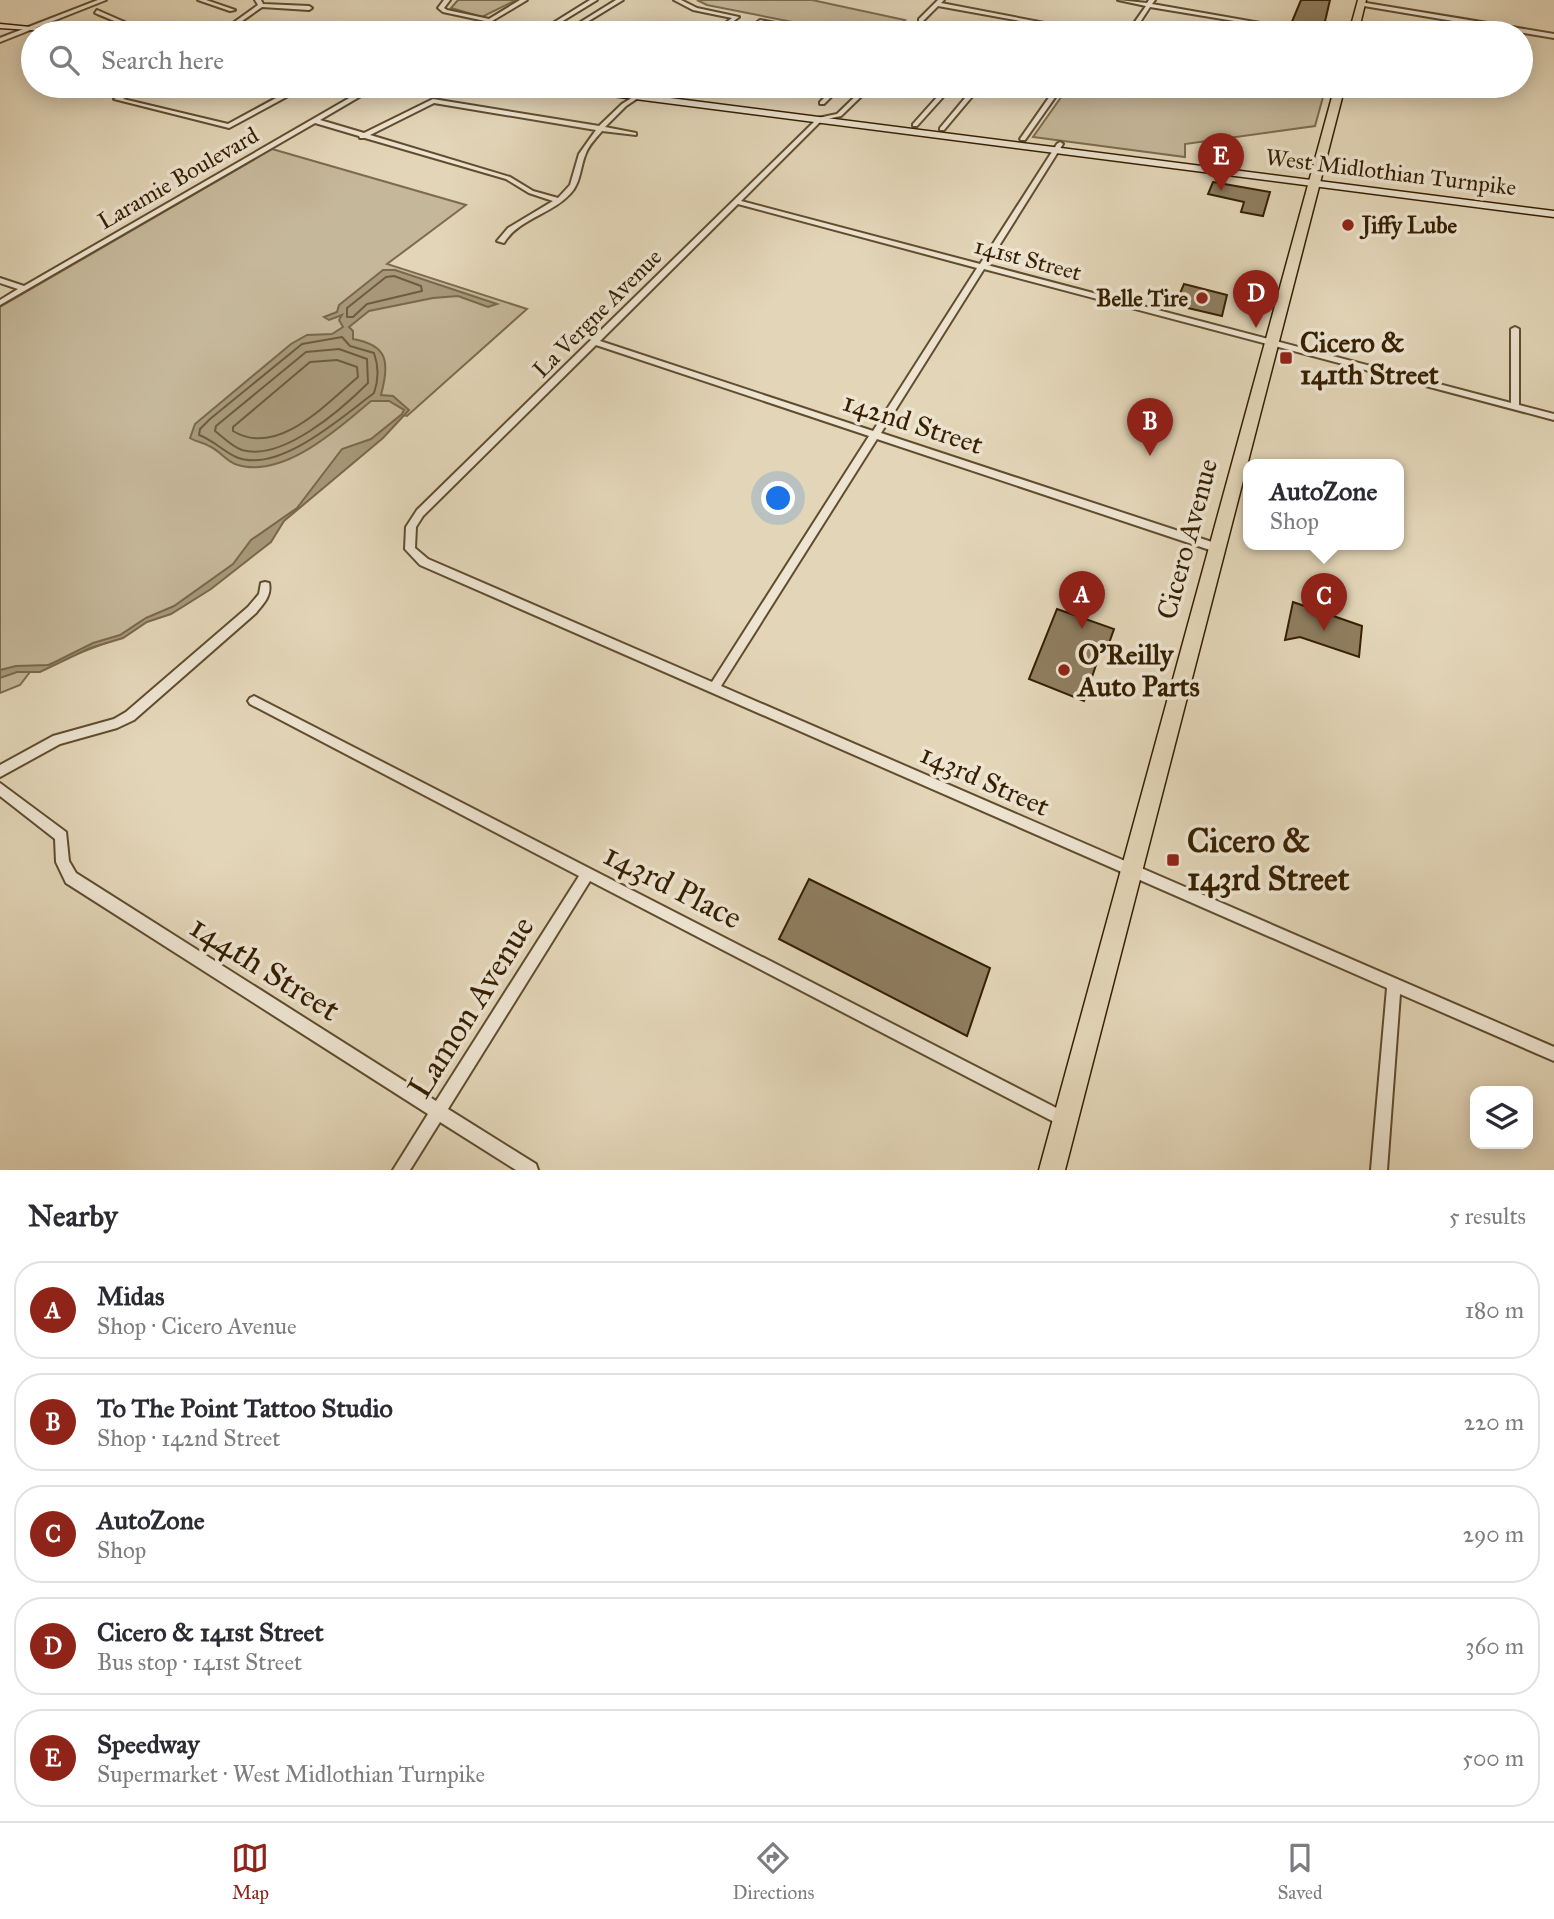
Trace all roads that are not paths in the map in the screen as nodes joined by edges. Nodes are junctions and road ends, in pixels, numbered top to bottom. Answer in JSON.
{"nodes":[{"id":1,"x":103,"y":0,"type":"edge"},
{"id":2,"x":201,"y":0,"type":"edge"},
{"id":3,"x":447,"y":0,"type":"edge"},
{"id":4,"x":524,"y":0,"type":"edge"},
{"id":5,"x":594,"y":0,"type":"edge"},
{"id":6,"x":620,"y":0,"type":"edge"},
{"id":7,"x":677,"y":0,"type":"edge"},
{"id":8,"x":1121,"y":0,"type":"edge"},
{"id":9,"x":259,"y":2,"type":"edge"},
{"id":10,"x":939,"y":2,"type":"edge"},
{"id":11,"x":1150,"y":2,"type":"edge"},
{"id":12,"x":1361,"y":2,"type":"edge"},
{"id":13,"x":309,"y":8,"type":"dead end"},
{"id":14,"x":232,"y":10,"type":"dead end"},
{"id":15,"x":97,"y":12,"type":"dead end"},
{"id":16,"x":921,"y":20,"type":"dead end"},
{"id":17,"x":56,"y":21,"type":"edge"},
{"id":18,"x":118,"y":21,"type":"edge"},
{"id":19,"x":236,"y":21,"type":"edge"},
{"id":20,"x":487,"y":21,"type":"joint"},
{"id":21,"x":560,"y":21,"type":"edge"},
{"id":22,"x":586,"y":21,"type":"edge"},
{"id":23,"x":731,"y":21,"type":"edge"},
{"id":24,"x":1034,"y":21,"type":"edge"},
{"id":25,"x":1138,"y":21,"type":"edge"},
{"id":26,"x":1251,"y":21,"type":"edge"},
{"id":27,"x":1356,"y":21,"type":"edge"},
{"id":28,"x":1469,"y":21,"type":"edge"},
{"id":29,"x":0,"y":26,"type":"edge"},
{"id":30,"x":21,"y":30,"type":"edge"},
{"id":31,"x":0,"y":32,"type":"edge"},
{"id":32,"x":1533,"y":32,"type":"edge"},
{"id":33,"x":21,"y":33,"type":"edge"},
{"id":34,"x":16,"y":34,"type":"junction"},
{"id":35,"x":1554,"y":36,"type":"edge"},
{"id":36,"x":0,"y":40,"type":"edge"},
{"id":37,"x":119,"y":98,"type":"edge"},
{"id":38,"x":280,"y":98,"type":"edge"},
{"id":39,"x":354,"y":98,"type":"edge"},
{"id":40,"x":622,"y":98,"type":"edge"},
{"id":41,"x":626,"y":98,"type":"edge"},
{"id":42,"x":671,"y":98,"type":"edge"},
{"id":43,"x":683,"y":98,"type":"edge"},
{"id":44,"x":827,"y":98,"type":"edge"},
{"id":45,"x":857,"y":98,"type":"edge"},
{"id":46,"x":939,"y":98,"type":"edge"},
{"id":47,"x":968,"y":98,"type":"edge"},
{"id":48,"x":1052,"y":98,"type":"edge"},
{"id":49,"x":1337,"y":98,"type":"edge"},
{"id":50,"x":822,"y":103,"type":"dead end"},
{"id":51,"x":839,"y":115,"type":"junction"},
{"id":52,"x":820,"y":119,"type":"junction"},
{"id":53,"x":311,"y":123,"type":"junction"},
{"id":54,"x":915,"y":125,"type":"junction"},
{"id":55,"x":599,"y":129,"type":"junction"},
{"id":56,"x":942,"y":129,"type":"junction"},
{"id":57,"x":634,"y":134,"type":"dead end"},
{"id":58,"x":362,"y":137,"type":"junction"},
{"id":59,"x":1023,"y":139,"type":"junction"},
{"id":60,"x":1058,"y":147,"type":"junction"},
{"id":61,"x":1315,"y":179,"type":"junction"},
{"id":62,"x":559,"y":201,"type":"junction"},
{"id":63,"x":737,"y":202,"type":"junction"},
{"id":64,"x":1554,"y":206,"type":"edge"},
{"id":65,"x":1554,"y":214,"type":"edge"},
{"id":66,"x":501,"y":241,"type":"dead end"},
{"id":67,"x":982,"y":267,"type":"junction"},
{"id":68,"x":0,"y":280,"type":"edge"},
{"id":69,"x":24,"y":289,"type":"junction"},
{"id":70,"x":0,"y":303,"type":"edge"},
{"id":71,"x":1515,"y":329,"type":"dead end"},
{"id":72,"x":595,"y":342,"type":"junction"},
{"id":73,"x":1271,"y":343,"type":"junction"},
{"id":74,"x":1516,"y":407,"type":"junction"},
{"id":75,"x":1554,"y":417,"type":"edge"},
{"id":76,"x":873,"y":434,"type":"junction"},
{"id":77,"x":409,"y":539,"type":"joint"},
{"id":78,"x":1217,"y":548,"type":"junction"},
{"id":79,"x":265,"y":586,"type":"dead end"},
{"id":80,"x":714,"y":688,"type":"junction"},
{"id":81,"x":254,"y":701,"type":"dead end"},
{"id":82,"x":0,"y":772,"type":"edge"},
{"id":83,"x":0,"y":789,"type":"edge"},
{"id":84,"x":1132,"y":871,"type":"junction"},
{"id":85,"x":588,"y":873,"type":"junction"},
{"id":86,"x":1394,"y":985,"type":"junction"},
{"id":87,"x":1554,"y":1054,"type":"edge"},
{"id":88,"x":438,"y":1111,"type":"junction"},
{"id":89,"x":1065,"y":1120,"type":"junction"},
{"id":90,"x":401,"y":1170,"type":"edge"},
{"id":91,"x":530,"y":1170,"type":"edge"},
{"id":92,"x":1052,"y":1170,"type":"edge"},
{"id":93,"x":1380,"y":1170,"type":"edge"}],
"edges":[{"from":1,"to":17,"type":"street"},
{"from":2,"to":14,"type":"street"},
{"from":3,"to":20,"type":"street"},
{"from":4,"to":20,"type":"street"},
{"from":5,"to":21,"type":"street"},
{"from":6,"to":22,"type":"street"},
{"from":7,"to":23,"type":"street"},
{"from":8,"to":11,"type":"street"},
{"from":9,"to":13,"type":"street"},
{"from":9,"to":19,"type":"street"},
{"from":10,"to":16,"type":"street"},
{"from":10,"to":24,"type":"street"},
{"from":11,"to":25,"type":"street"},
{"from":11,"to":26,"type":"street"},
{"from":12,"to":27,"type":"main road"},
{"from":12,"to":28,"type":"street"},
{"from":15,"to":18,"type":"street"},
{"from":29,"to":30,"type":"main road"},
{"from":31,"to":34,"type":"main road"},
{"from":32,"to":35,"type":"street"},
{"from":33,"to":34,"type":"main road"},
{"from":34,"to":36,"type":"street"},
{"from":37,"to":38,"type":"street"},
{"from":39,"to":53,"type":"street","name":"Laramie Boulevard"},
{"from":40,"to":55,"type":"street"},
{"from":41,"to":55,"type":"street"},
{"from":42,"to":52,"type":"main road","name":"West Midlothian Turnpike"},
{"from":43,"to":51,"type":"main road","name":"West Midlothian Turnpike"},
{"from":44,"to":50,"type":"street"},
{"from":45,"to":51,"type":"street"},
{"from":46,"to":54,"type":"street"},
{"from":47,"to":56,"type":"street"},
{"from":48,"to":59,"type":"street"},
{"from":49,"to":61,"type":"main road","name":"Cicero Avenue"},
{"from":51,"to":52,"type":"street"},
{"from":51,"to":54,"type":"main road","name":"West Midlothian Turnpike"},
{"from":52,"to":60,"type":"main road","name":"West Midlothian Turnpike"},
{"from":52,"to":63,"type":"street","name":"La Vergne Avenue"},
{"from":53,"to":58,"type":"street"},
{"from":53,"to":69,"type":"street","name":"Laramie Boulevard"},
{"from":54,"to":56,"type":"main road","name":"West Midlothian Turnpike"},
{"from":55,"to":57,"type":"street"},
{"from":55,"to":58,"type":"street"},
{"from":55,"to":62,"type":"street"},
{"from":56,"to":59,"type":"main road","name":"West Midlothian Turnpike"},
{"from":58,"to":62,"type":"street"},
{"from":59,"to":60,"type":"main road","name":"West Midlothian Turnpike"},
{"from":60,"to":61,"type":"main road","name":"West Midlothian Turnpike"},
{"from":60,"to":67,"type":"street"},
{"from":61,"to":64,"type":"main road","name":"West Midlothian Turnpike"},
{"from":61,"to":65,"type":"main road","name":"West Midlothian Turnpike"},
{"from":61,"to":73,"type":"main road","name":"Cicero Avenue"},
{"from":62,"to":66,"type":"street"},
{"from":63,"to":67,"type":"street","name":"141st Street"},
{"from":63,"to":72,"type":"street","name":"La Vergne Avenue"},
{"from":67,"to":73,"type":"street","name":"141st Street"},
{"from":67,"to":76,"type":"street"},
{"from":68,"to":69,"type":"street"},
{"from":69,"to":70,"type":"street","name":"Laramie Boulevard"},
{"from":71,"to":74,"type":"street"},
{"from":72,"to":76,"type":"street","name":"142nd Street"},
{"from":72,"to":77,"type":"street","name":"La Vergne Avenue"},
{"from":73,"to":74,"type":"street","name":"141st Street"},
{"from":73,"to":78,"type":"main road","name":"Cicero Avenue"},
{"from":74,"to":75,"type":"street","name":"141st Street"},
{"from":76,"to":78,"type":"street","name":"142nd Street"},
{"from":76,"to":80,"type":"street"},
{"from":77,"to":80,"type":"street","name":"143rd Street"},
{"from":78,"to":84,"type":"main road","name":"Cicero Avenue"},
{"from":79,"to":82,"type":"street"},
{"from":80,"to":84,"type":"street","name":"143rd Street"},
{"from":81,"to":85,"type":"street","name":"143rd Place"},
{"from":83,"to":88,"type":"street","name":"144th Street"},
{"from":84,"to":86,"type":"street","name":"143rd Street"},
{"from":84,"to":89,"type":"main road","name":"Cicero Avenue"},
{"from":85,"to":88,"type":"street","name":"Lamon Avenue"},
{"from":85,"to":89,"type":"street","name":"143rd Place"},
{"from":86,"to":87,"type":"street","name":"143rd Street"},
{"from":86,"to":93,"type":"street"},
{"from":88,"to":90,"type":"street","name":"Lamon Avenue"},
{"from":88,"to":91,"type":"street","name":"144th Street"},
{"from":89,"to":92,"type":"main road","name":"Cicero Avenue"}]}
